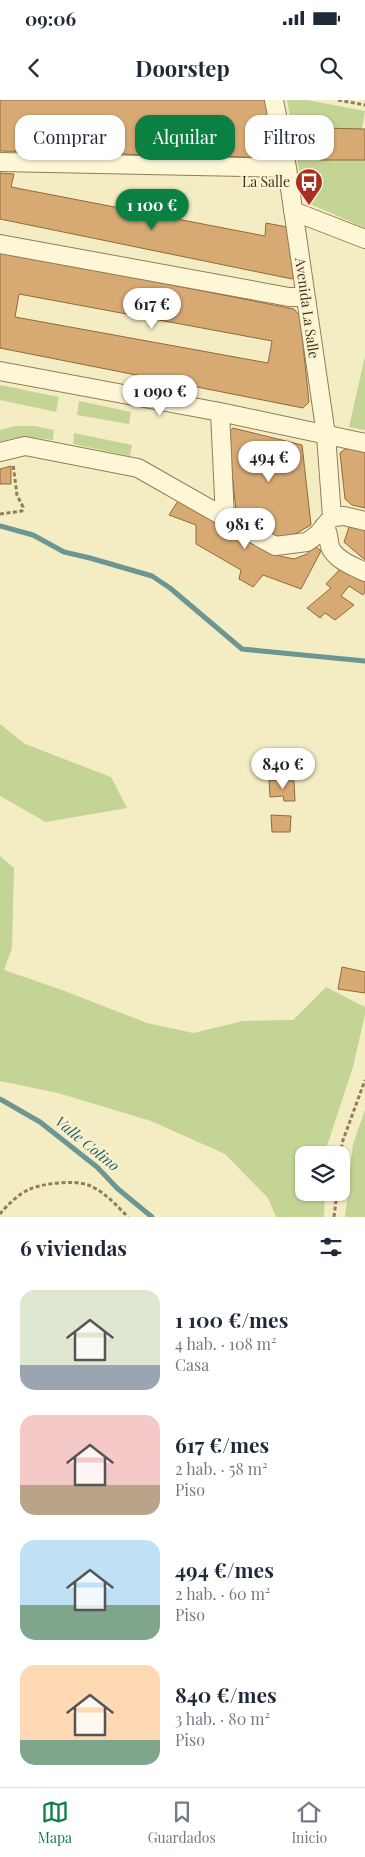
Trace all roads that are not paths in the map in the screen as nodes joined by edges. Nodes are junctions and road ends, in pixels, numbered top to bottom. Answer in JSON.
{"nodes":[{"id":1,"x":274,"y":100,"type":"edge"},
{"id":2,"x":0,"y":162,"type":"edge"},
{"id":3,"x":287,"y":168,"type":"junction"},
{"id":4,"x":293,"y":211,"type":"junction"},
{"id":5,"x":365,"y":239,"type":"edge"},
{"id":6,"x":0,"y":244,"type":"edge"},
{"id":7,"x":305,"y":297,"type":"junction"},
{"id":8,"x":0,"y":371,"type":"edge"},
{"id":9,"x":220,"y":412,"type":"junction"},
{"id":10,"x":326,"y":434,"type":"junction"},
{"id":11,"x":365,"y":443,"type":"edge"},
{"id":12,"x":0,"y":452,"type":"edge"},
{"id":13,"x":225,"y":518,"type":"junction"},
{"id":14,"x":328,"y":521,"type":"junction"},
{"id":15,"x":365,"y":521,"type":"edge"},
{"id":16,"x":365,"y":572,"type":"edge"}],
"edges":[{"from":1,"to":3,"type":"street","name":"Avenida La Salle"},
{"from":2,"to":3,"type":"street"},
{"from":3,"to":4,"type":"street","name":"Avenida La Salle"},
{"from":4,"to":5,"type":"street"},
{"from":4,"to":7,"type":"street","name":"Avenida La Salle"},
{"from":6,"to":7,"type":"street"},
{"from":7,"to":10,"type":"street","name":"Avenida La Salle"},
{"from":8,"to":9,"type":"street"},
{"from":9,"to":10,"type":"street"},
{"from":9,"to":13,"type":"street"},
{"from":10,"to":11,"type":"street"},
{"from":10,"to":14,"type":"street","name":"Avenida La Salle"},
{"from":12,"to":13,"type":"street"},
{"from":13,"to":14,"type":"street"},
{"from":14,"to":15,"type":"street"},
{"from":14,"to":16,"type":"street","name":"Avenida La Salle"}]}
